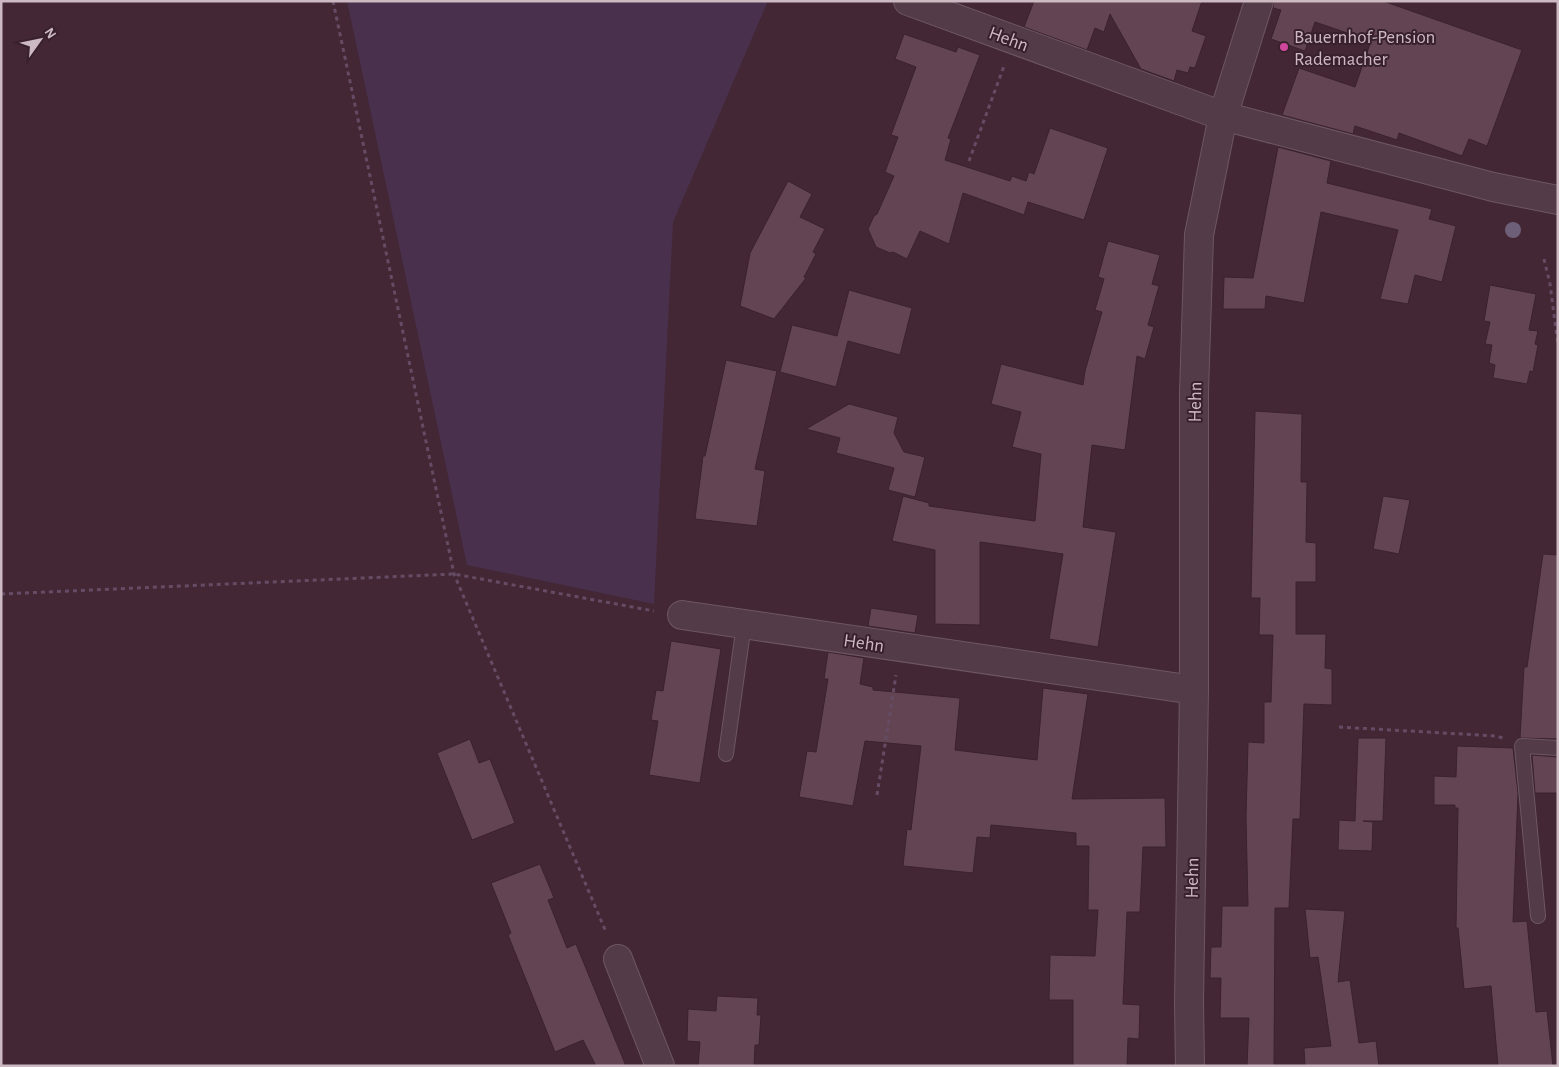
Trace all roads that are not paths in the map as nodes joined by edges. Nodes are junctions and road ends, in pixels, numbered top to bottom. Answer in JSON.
{"nodes":[{"id":1,"x":908,"y":1,"type":"edge"},
{"id":2,"x":1259,"y":1,"type":"edge"},
{"id":3,"x":1223,"y":116,"type":"junction"},
{"id":4,"x":1558,"y":200,"type":"edge"},
{"id":5,"x":682,"y":616,"type":"road end"},
{"id":6,"x":744,"y":624,"type":"junction"},
{"id":7,"x":1194,"y":690,"type":"junction"},
{"id":8,"x":1558,"y":748,"type":"edge"},
{"id":9,"x":726,"y":754,"type":"dead end"},
{"id":10,"x":1538,"y":916,"type":"dead end"},
{"id":11,"x":618,"y":959,"type":"road end"},
{"id":12,"x":660,"y":1066,"type":"edge"},
{"id":13,"x":1190,"y":1066,"type":"edge"}],
"edges":[{"from":1,"to":3,"type":"street","name":"Hehn"},
{"from":2,"to":3,"type":"street","name":"Hehn"},
{"from":3,"to":4,"type":"street","name":"Hehn"},
{"from":3,"to":7,"type":"street","name":"Hehn"},
{"from":5,"to":6,"type":"street","name":"Hehn"},
{"from":6,"to":7,"type":"street","name":"Hehn"},
{"from":6,"to":9,"type":"lane"},
{"from":7,"to":13,"type":"street","name":"Hehn"},
{"from":8,"to":10,"type":"lane"},
{"from":11,"to":12,"type":"street"}]}
